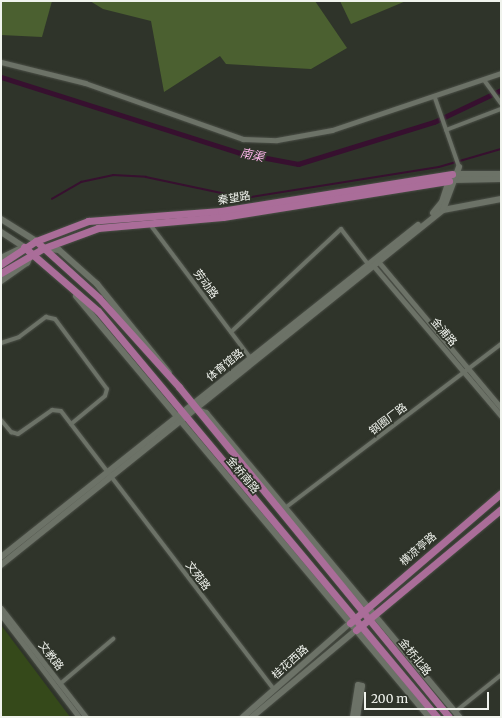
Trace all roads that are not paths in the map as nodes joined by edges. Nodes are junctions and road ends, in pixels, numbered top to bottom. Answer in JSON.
{"nodes":[{"id":1,"x":1,"y":62,"type":"edge"},
{"id":2,"x":501,"y":73,"type":"edge"},
{"id":3,"x":484,"y":80,"type":"junction"},
{"id":4,"x":435,"y":98,"type":"junction"},
{"id":5,"x":501,"y":103,"type":"edge"},
{"id":6,"x":501,"y":109,"type":"edge"},
{"id":7,"x":446,"y":128,"type":"junction"},
{"id":8,"x":455,"y":173,"type":"junction"},
{"id":9,"x":501,"y":174,"type":"edge"},
{"id":10,"x":501,"y":179,"type":"edge"},
{"id":11,"x":501,"y":199,"type":"edge"},
{"id":12,"x":440,"y":210,"type":"junction"},
{"id":13,"x":1,"y":219,"type":"edge"},
{"id":14,"x":147,"y":220,"type":"junction"},
{"id":15,"x":1,"y":232,"type":"edge"},
{"id":16,"x":36,"y":242,"type":"junction"},
{"id":17,"x":24,"y":248,"type":"junction"},
{"id":18,"x":44,"y":248,"type":"junction"},
{"id":19,"x":32,"y":254,"type":"junction"},
{"id":20,"x":1,"y":258,"type":"edge"},
{"id":21,"x":377,"y":260,"type":"junction"},
{"id":22,"x":1,"y":264,"type":"edge"},
{"id":23,"x":370,"y":264,"type":"junction"},
{"id":24,"x":1,"y":272,"type":"edge"},
{"id":25,"x":1,"y":282,"type":"edge"},
{"id":26,"x":231,"y":332,"type":"junction"},
{"id":27,"x":1,"y":343,"type":"edge"},
{"id":28,"x":501,"y":344,"type":"edge"},
{"id":29,"x":252,"y":360,"type":"junction"},
{"id":30,"x":466,"y":371,"type":"junction"},
{"id":31,"x":193,"y":407,"type":"junction"},
{"id":32,"x":501,"y":408,"type":"edge"},
{"id":33,"x":183,"y":416,"type":"junction"},
{"id":34,"x":501,"y":416,"type":"edge"},
{"id":35,"x":1,"y":420,"type":"edge"},
{"id":36,"x":71,"y":424,"type":"junction"},
{"id":37,"x":109,"y":475,"type":"junction"},
{"id":38,"x":251,"y":476,"type":"junction"},
{"id":39,"x":263,"y":482,"type":"junction"},
{"id":40,"x":501,"y":493,"type":"edge"},
{"id":41,"x":259,"y":501,"type":"junction"},
{"id":42,"x":285,"y":508,"type":"junction"},
{"id":43,"x":501,"y":509,"type":"edge"},
{"id":44,"x":260,"y":514,"type":"junction"},
{"id":45,"x":1,"y":557,"type":"edge"},
{"id":46,"x":1,"y":565,"type":"edge"},
{"id":47,"x":1,"y":608,"type":"edge"},
{"id":48,"x":365,"y":609,"type":"junction"},
{"id":49,"x":1,"y":615,"type":"edge"},
{"id":50,"x":356,"y":617,"type":"junction"},
{"id":51,"x":373,"y":618,"type":"junction"},
{"id":52,"x":350,"y":623,"type":"junction"},
{"id":53,"x":359,"y":628,"type":"junction"},
{"id":54,"x":113,"y":639,"type":"dead end"},
{"id":55,"x":501,"y":675,"type":"edge"},
{"id":56,"x":60,"y":684,"type":"junction"},
{"id":57,"x":274,"y":690,"type":"junction"},
{"id":58,"x":457,"y":714,"type":"edge"},
{"id":59,"x":79,"y":717,"type":"edge"},
{"id":60,"x":86,"y":717,"type":"edge"},
{"id":61,"x":242,"y":717,"type":"edge"},
{"id":62,"x":252,"y":717,"type":"edge"},
{"id":63,"x":353,"y":717,"type":"edge"},
{"id":64,"x":357,"y":717,"type":"edge"},
{"id":65,"x":429,"y":717,"type":"edge"},
{"id":66,"x":437,"y":717,"type":"edge"},
{"id":67,"x":449,"y":717,"type":"edge"}],
"edges":[{"from":1,"to":4,"type":"street"},
{"from":2,"to":3,"type":"street"},
{"from":3,"to":4,"type":"street"},
{"from":3,"to":5,"type":"street"},
{"from":4,"to":7,"type":"street"},
{"from":6,"to":7,"type":"street"},
{"from":7,"to":8,"type":"street"},
{"from":8,"to":9,"type":"main road"},
{"from":8,"to":10,"type":"main road"},
{"from":8,"to":12,"type":"main road","name":"体育馆路"},
{"from":8,"to":14,"type":"main road","name":"秦望路"},
{"from":11,"to":12,"type":"main road","name":"体育馆路"},
{"from":12,"to":21,"type":"main road","name":"体育馆路"},
{"from":13,"to":16,"type":"main road"},
{"from":14,"to":16,"type":"main road","name":"秦望路"},
{"from":14,"to":18,"type":"main road","name":"秦望路"},
{"from":14,"to":26,"type":"street","name":"劳动路"},
{"from":15,"to":17,"type":"main road"},
{"from":16,"to":17,"type":"main road","name":"秦望路"},
{"from":16,"to":18,"type":"main road","name":"金桥南路"},
{"from":17,"to":19,"type":"main road","name":"金桥南路"},
{"from":17,"to":20,"type":"main road","name":"秦望路"},
{"from":17,"to":22,"type":"main road","name":"秦望路"},
{"from":18,"to":19,"type":"main road","name":"秦望路"},
{"from":18,"to":31,"type":"main road","name":"金桥南路"},
{"from":19,"to":24,"type":"main road","name":"秦望路"},
{"from":19,"to":25,"type":"main road","name":"秦望路"},
{"from":19,"to":33,"type":"main road","name":"金桥南路"},
{"from":21,"to":23,"type":"main road","name":"体育馆路"},
{"from":21,"to":30,"type":"street","name":"金浦路"},
{"from":23,"to":26,"type":"street"},
{"from":23,"to":29,"type":"main road","name":"体育馆路"},
{"from":23,"to":30,"type":"street","name":"金浦路"},
{"from":26,"to":29,"type":"street","name":"劳动路"},
{"from":27,"to":36,"type":"street"},
{"from":28,"to":30,"type":"street","name":"钢圈厂路"},
{"from":29,"to":31,"type":"main road","name":"体育馆路"},
{"from":30,"to":32,"type":"street","name":"金浦路"},
{"from":30,"to":34,"type":"street","name":"金浦路"},
{"from":30,"to":42,"type":"street","name":"钢圈厂路"},
{"from":31,"to":33,"type":"main road","name":"体育馆路"},
{"from":31,"to":38,"type":"main road","name":"金桥南路"},
{"from":31,"to":39,"type":"main road","name":"金桥南路"},
{"from":33,"to":37,"type":"main road","name":"体育馆路"},
{"from":33,"to":41,"type":"main road","name":"金桥南路"},
{"from":33,"to":44,"type":"main road","name":"金桥南路"},
{"from":35,"to":36,"type":"street","name":"文苑路"},
{"from":36,"to":37,"type":"street","name":"文苑路"},
{"from":37,"to":45,"type":"main road","name":"体育馆路"},
{"from":37,"to":46,"type":"main road","name":"体育馆路"},
{"from":37,"to":57,"type":"street","name":"文苑路"},
{"from":38,"to":39,"type":"main road"},
{"from":38,"to":48,"type":"main road","name":"金桥南路"},
{"from":39,"to":42,"type":"main road","name":"金桥南路"},
{"from":40,"to":48,"type":"main road","name":"横凉亭路"},
{"from":41,"to":44,"type":"main road"},
{"from":41,"to":50,"type":"main road","name":"金桥南路"},
{"from":42,"to":48,"type":"main road","name":"金桥南路"},
{"from":43,"to":51,"type":"main road"},
{"from":44,"to":52,"type":"main road","name":"金桥南路"},
{"from":47,"to":56,"type":"street","name":"文教路"},
{"from":48,"to":50,"type":"main road","name":"横凉亭路"},
{"from":48,"to":51,"type":"main road","name":"金桥北路"},
{"from":49,"to":59,"type":"street","name":"文教路"},
{"from":50,"to":52,"type":"main road","name":"横凉亭路"},
{"from":50,"to":53,"type":"main road","name":"金桥北路"},
{"from":51,"to":53,"type":"main road"},
{"from":51,"to":58,"type":"main road","name":"金桥北路"},
{"from":51,"to":67,"type":"main road","name":"金桥北路"},
{"from":52,"to":53,"type":"main road","name":"金桥南路"},
{"from":52,"to":57,"type":"main road","name":"桂花西路"},
{"from":53,"to":62,"type":"main road","name":"桂花西路"},
{"from":53,"to":65,"type":"main road","name":"金桥南路"},
{"from":53,"to":66,"type":"main road","name":"金桥北路"},
{"from":54,"to":56,"type":"street"},
{"from":55,"to":58,"type":"street"},
{"from":56,"to":60,"type":"street","name":"文教路"},
{"from":57,"to":61,"type":"main road","name":"桂花西路"},
{"from":63,"to":64,"type":"main road"}]}
